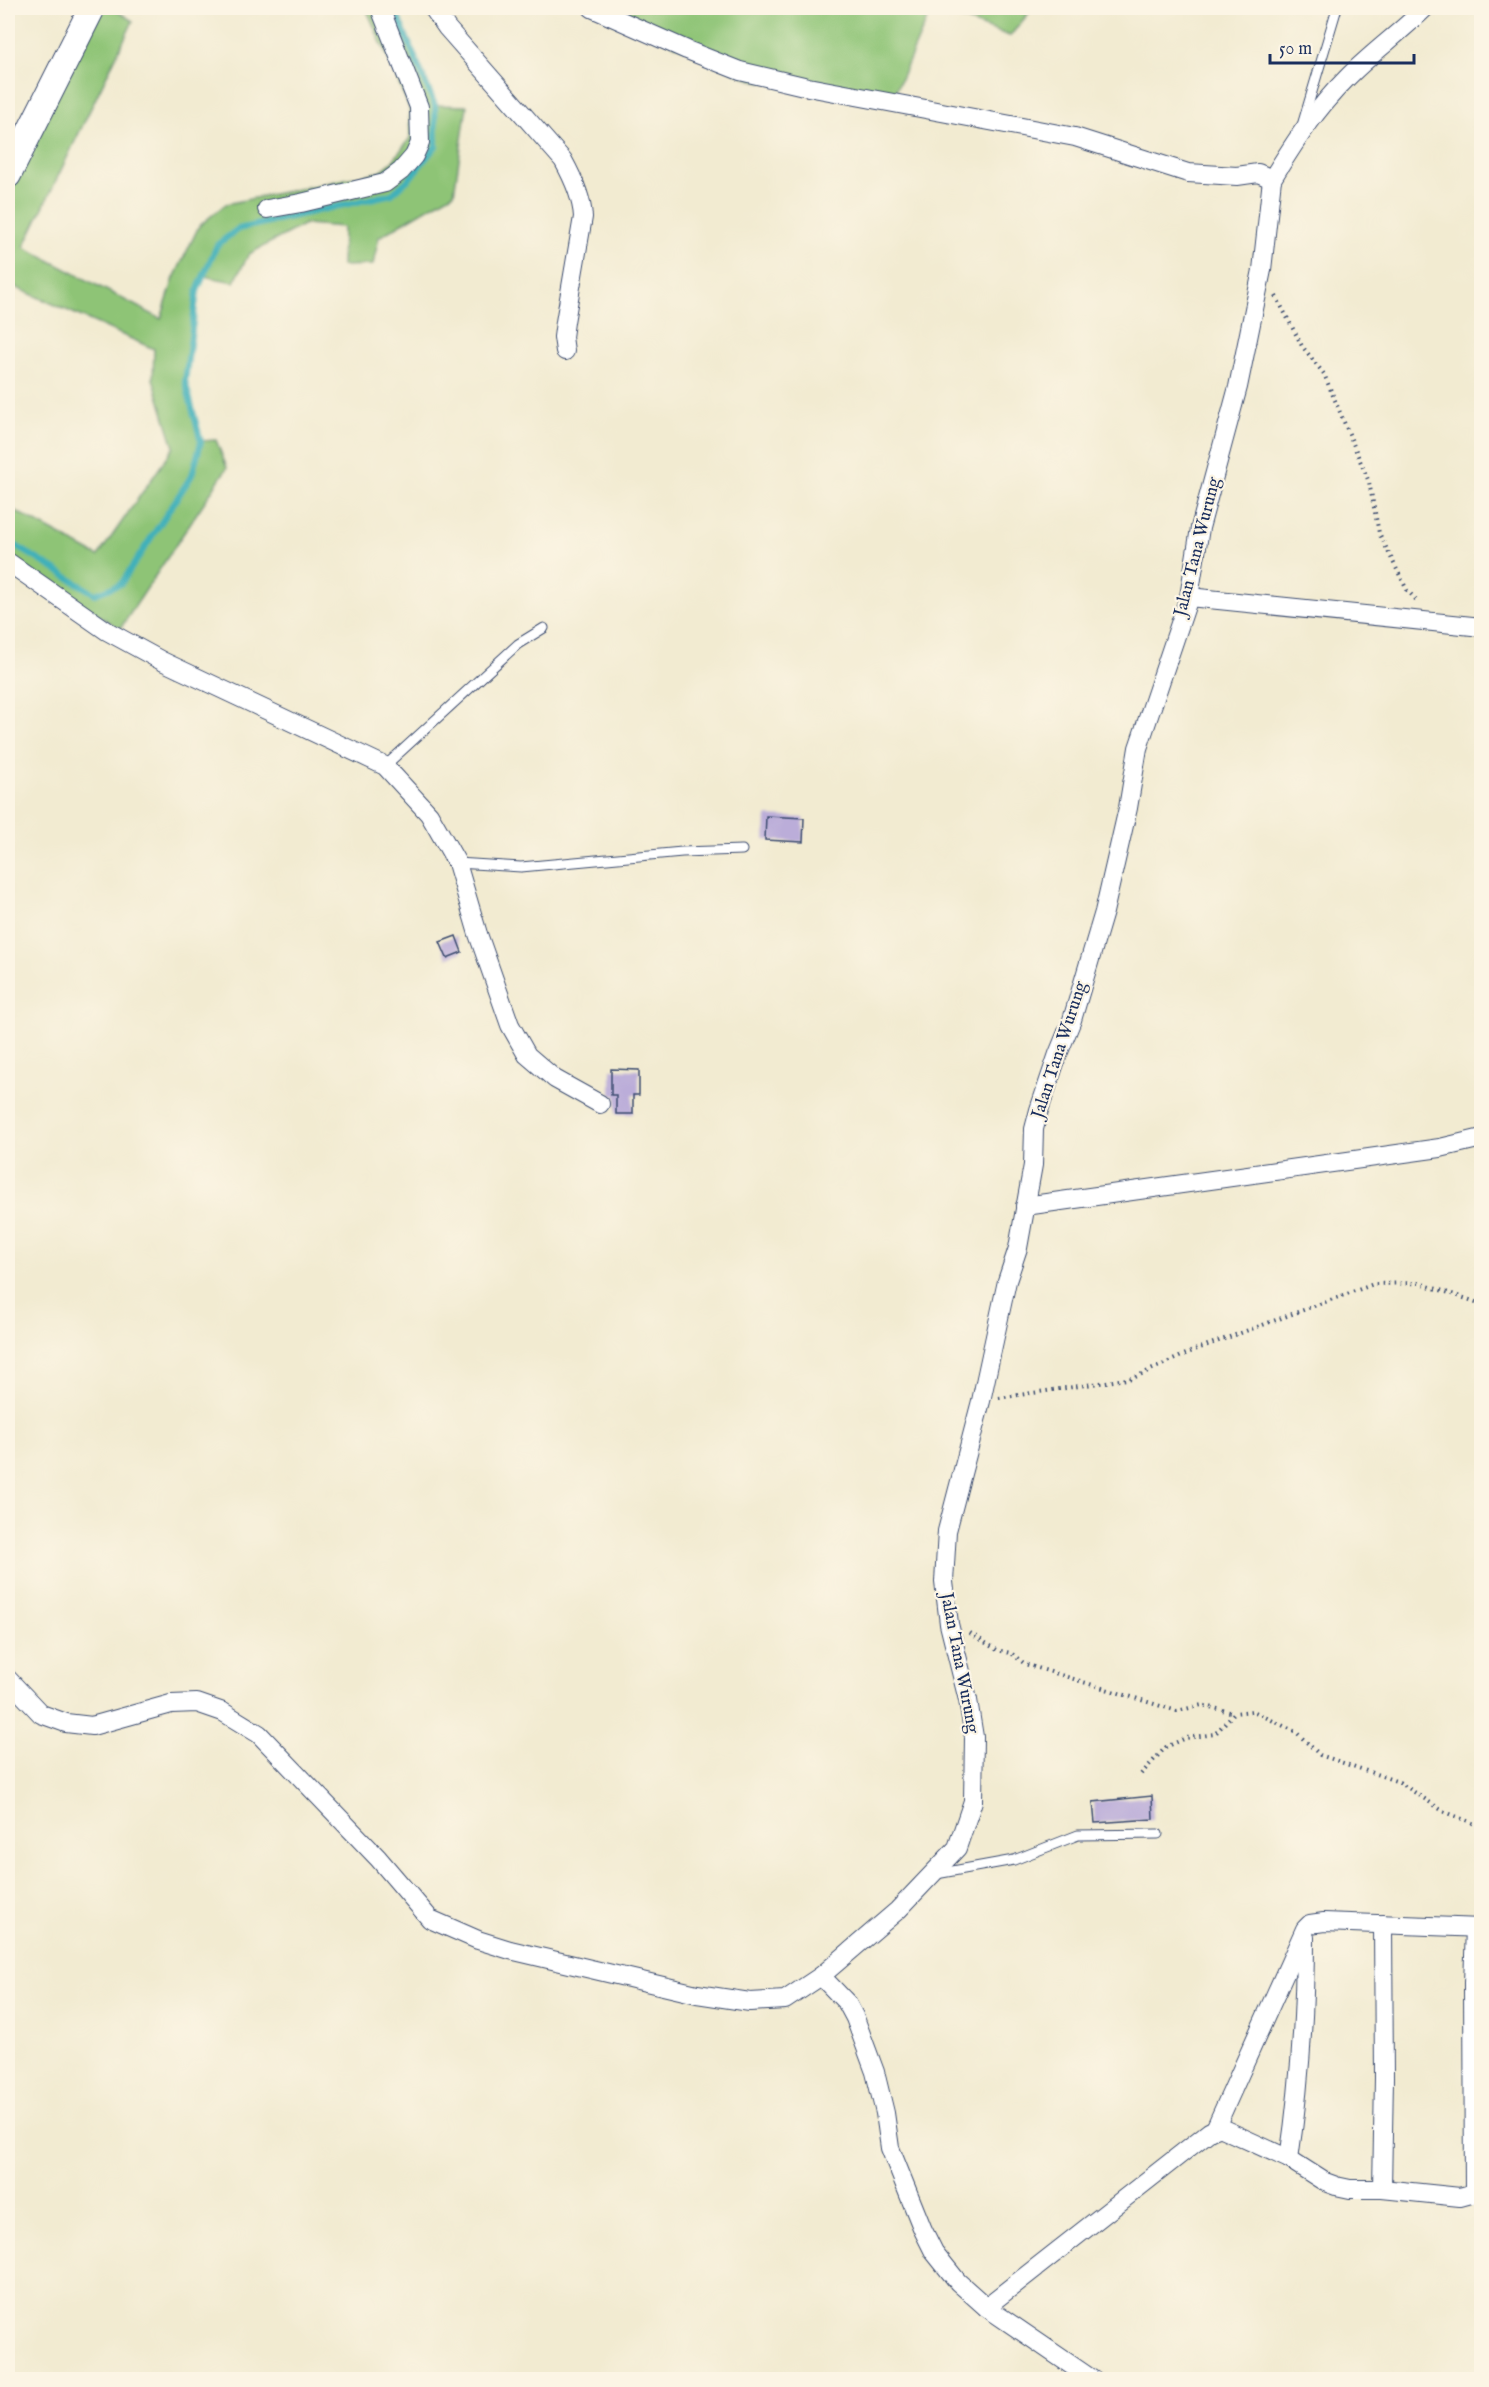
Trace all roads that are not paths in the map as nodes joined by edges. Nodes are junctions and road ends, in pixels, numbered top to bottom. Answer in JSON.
{"nodes":[{"id":1,"x":92,"y":8,"type":"edge"},
{"id":2,"x":380,"y":8,"type":"edge"},
{"id":3,"x":433,"y":8,"type":"edge"},
{"id":4,"x":592,"y":8,"type":"edge"},
{"id":5,"x":1336,"y":8,"type":"edge"},
{"id":6,"x":1425,"y":8,"type":"edge"},
{"id":7,"x":1299,"y":135,"type":"junction"},
{"id":8,"x":8,"y":175,"type":"edge"},
{"id":9,"x":1272,"y":179,"type":"junction"},
{"id":10,"x":267,"y":209,"type":"dead end"},
{"id":11,"x":565,"y":351,"type":"dead end"},
{"id":12,"x":8,"y":562,"type":"edge"},
{"id":13,"x":1189,"y":597,"type":"junction"},
{"id":14,"x":1482,"y":627,"type":"edge"},
{"id":15,"x":544,"y":628,"type":"dead end"},
{"id":16,"x":385,"y":766,"type":"junction"},
{"id":17,"x":742,"y":850,"type":"dead end"},
{"id":18,"x":457,"y":863,"type":"junction"},
{"id":19,"x":600,"y":1104,"type":"dead end"},
{"id":20,"x":1482,"y":1138,"type":"edge"},
{"id":21,"x":1025,"y":1206,"type":"junction"},
{"id":22,"x":8,"y":1679,"type":"edge"},
{"id":23,"x":1158,"y":1834,"type":"dead end"},
{"id":24,"x":930,"y":1875,"type":"junction"},
{"id":25,"x":1383,"y":1924,"type":"junction"},
{"id":26,"x":1478,"y":1928,"type":"edge"},
{"id":27,"x":1305,"y":1929,"type":"junction"},
{"id":28,"x":821,"y":1976,"type":"junction"},
{"id":29,"x":1215,"y":2129,"type":"junction"},
{"id":30,"x":1289,"y":2159,"type":"junction"},
{"id":31,"x":1382,"y":2189,"type":"junction"},
{"id":32,"x":1478,"y":2193,"type":"edge"},
{"id":33,"x":986,"y":2307,"type":"junction"},
{"id":34,"x":1093,"y":2379,"type":"edge"}],
"edges":[{"from":1,"to":8,"type":"street"},
{"from":2,"to":10,"type":"street"},
{"from":3,"to":11,"type":"street"},
{"from":4,"to":9,"type":"street"},
{"from":5,"to":7,"type":"lane"},
{"from":6,"to":7,"type":"street"},
{"from":7,"to":9,"type":"street"},
{"from":9,"to":13,"type":"street","name":"Jalan Tana Wurung"},
{"from":12,"to":16,"type":"street"},
{"from":13,"to":14,"type":"street"},
{"from":13,"to":21,"type":"street","name":"Jalan Tana Wurung"},
{"from":15,"to":16,"type":"lane"},
{"from":16,"to":18,"type":"street"},
{"from":17,"to":18,"type":"lane"},
{"from":18,"to":19,"type":"street"},
{"from":20,"to":21,"type":"street"},
{"from":21,"to":24,"type":"street","name":"Jalan Tana Wurung"},
{"from":22,"to":28,"type":"street","name":"Jalan Tana Wurung"},
{"from":23,"to":24,"type":"lane"},
{"from":24,"to":28,"type":"street","name":"Jalan Tana Wurung"},
{"from":25,"to":26,"type":"street"},
{"from":25,"to":27,"type":"street"},
{"from":25,"to":31,"type":"street"},
{"from":26,"to":32,"type":"street"},
{"from":27,"to":29,"type":"street"},
{"from":27,"to":30,"type":"street"},
{"from":28,"to":33,"type":"street"},
{"from":29,"to":30,"type":"street"},
{"from":29,"to":33,"type":"street"},
{"from":30,"to":31,"type":"street"},
{"from":31,"to":32,"type":"street"},
{"from":33,"to":34,"type":"street"}]}
